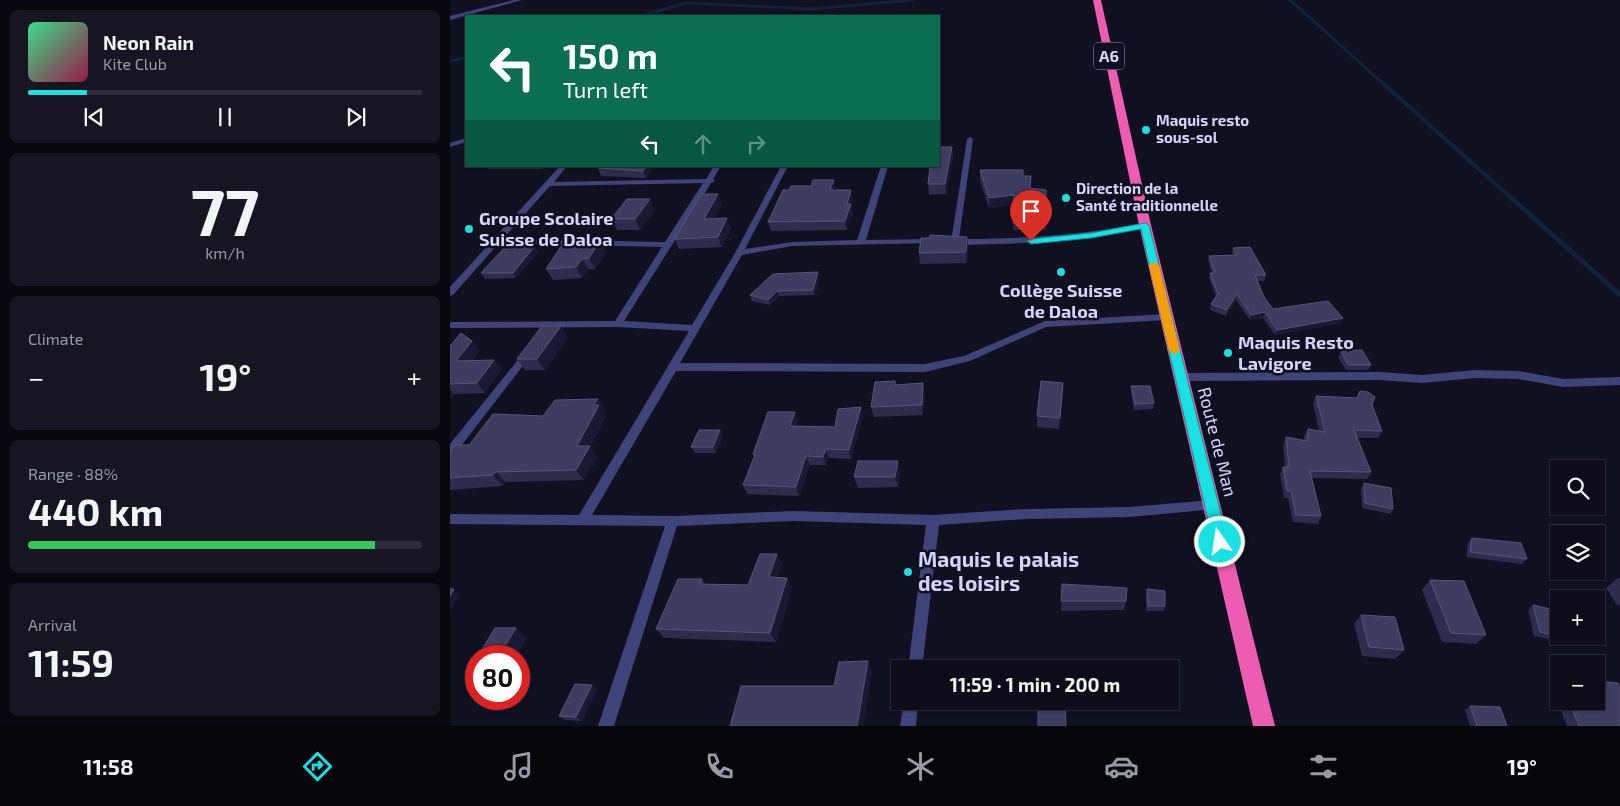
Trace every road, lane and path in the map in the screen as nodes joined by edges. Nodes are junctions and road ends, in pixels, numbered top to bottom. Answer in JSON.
{"nodes":[{"id":1,"x":520,"y":0,"type":"edge"},
{"id":2,"x":1097,"y":0,"type":"edge"},
{"id":3,"x":450,"y":18,"type":"edge"},
{"id":4,"x":465,"y":140,"type":"edge"},
{"id":5,"x":970,"y":140,"type":"dead end"},
{"id":6,"x":450,"y":145,"type":"edge"},
{"id":7,"x":563,"y":167,"type":"edge"},
{"id":8,"x":718,"y":167,"type":"edge"},
{"id":9,"x":784,"y":167,"type":"edge"},
{"id":10,"x":885,"y":167,"type":"edge"},
{"id":11,"x":711,"y":181,"type":"junction"},
{"id":12,"x":550,"y":184,"type":"junction"},
{"id":13,"x":1145,"y":225,"type":"junction"},
{"id":14,"x":498,"y":241,"type":"junction"},
{"id":15,"x":947,"y":241,"type":"junction"},
{"id":16,"x":861,"y":242,"type":"junction"},
{"id":17,"x":668,"y":245,"type":"junction"},
{"id":18,"x":739,"y":253,"type":"junction"},
{"id":19,"x":450,"y":293,"type":"edge"},
{"id":20,"x":1167,"y":317,"type":"junction"},
{"id":21,"x":551,"y":324,"type":"junction"},
{"id":22,"x":618,"y":324,"type":"junction"},
{"id":23,"x":450,"y":325,"type":"edge"},
{"id":24,"x":693,"y":328,"type":"junction"},
{"id":25,"x":671,"y":367,"type":"junction"},
{"id":26,"x":1180,"y":377,"type":"junction"},
{"id":27,"x":1620,"y":381,"type":"edge"},
{"id":28,"x":450,"y":452,"type":"edge"},
{"id":29,"x":1212,"y":505,"type":"junction"},
{"id":30,"x":450,"y":519,"type":"edge"},
{"id":31,"x":583,"y":520,"type":"junction"},
{"id":32,"x":933,"y":520,"type":"junction"},
{"id":33,"x":673,"y":521,"type":"junction"},
{"id":34,"x":916,"y":660,"type":"edge"},
{"id":35,"x":910,"y":710,"type":"edge"},
{"id":36,"x":606,"y":726,"type":"edge"},
{"id":37,"x":908,"y":726,"type":"edge"},
{"id":38,"x":1264,"y":726,"type":"edge"}],
"edges":[{"from":1,"to":3,"type":"street"},
{"from":2,"to":13,"type":"highway","number":"A6"},
{"from":4,"to":6,"type":"street"},
{"from":5,"to":15,"type":"street"},
{"from":7,"to":12,"type":"street"},
{"from":8,"to":11,"type":"street"},
{"from":9,"to":18,"type":"street"},
{"from":10,"to":16,"type":"street"},
{"from":11,"to":12,"type":"street"},
{"from":11,"to":17,"type":"street"},
{"from":12,"to":14,"type":"street"},
{"from":13,"to":15,"type":"street"},
{"from":13,"to":20,"type":"highway","name":"Route de Man","number":"A6"},
{"from":14,"to":17,"type":"street"},
{"from":14,"to":19,"type":"street"},
{"from":15,"to":16,"type":"street"},
{"from":16,"to":18,"type":"street"},
{"from":17,"to":22,"type":"street"},
{"from":18,"to":24,"type":"street"},
{"from":20,"to":25,"type":"street"},
{"from":20,"to":26,"type":"highway","name":"Route de Man","number":"A6"},
{"from":21,"to":22,"type":"street"},
{"from":21,"to":23,"type":"street"},
{"from":21,"to":28,"type":"street"},
{"from":22,"to":24,"type":"street"},
{"from":24,"to":25,"type":"street"},
{"from":25,"to":31,"type":"street"},
{"from":26,"to":27,"type":"street"},
{"from":26,"to":29,"type":"highway","name":"Route de Man","number":"A6"},
{"from":29,"to":32,"type":"street"},
{"from":29,"to":38,"type":"highway","name":"Route de Man","number":"A6"},
{"from":30,"to":31,"type":"street"},
{"from":31,"to":33,"type":"street"},
{"from":32,"to":33,"type":"street"},
{"from":32,"to":34,"type":"street"},
{"from":33,"to":36,"type":"street"},
{"from":35,"to":37,"type":"street"}]}
